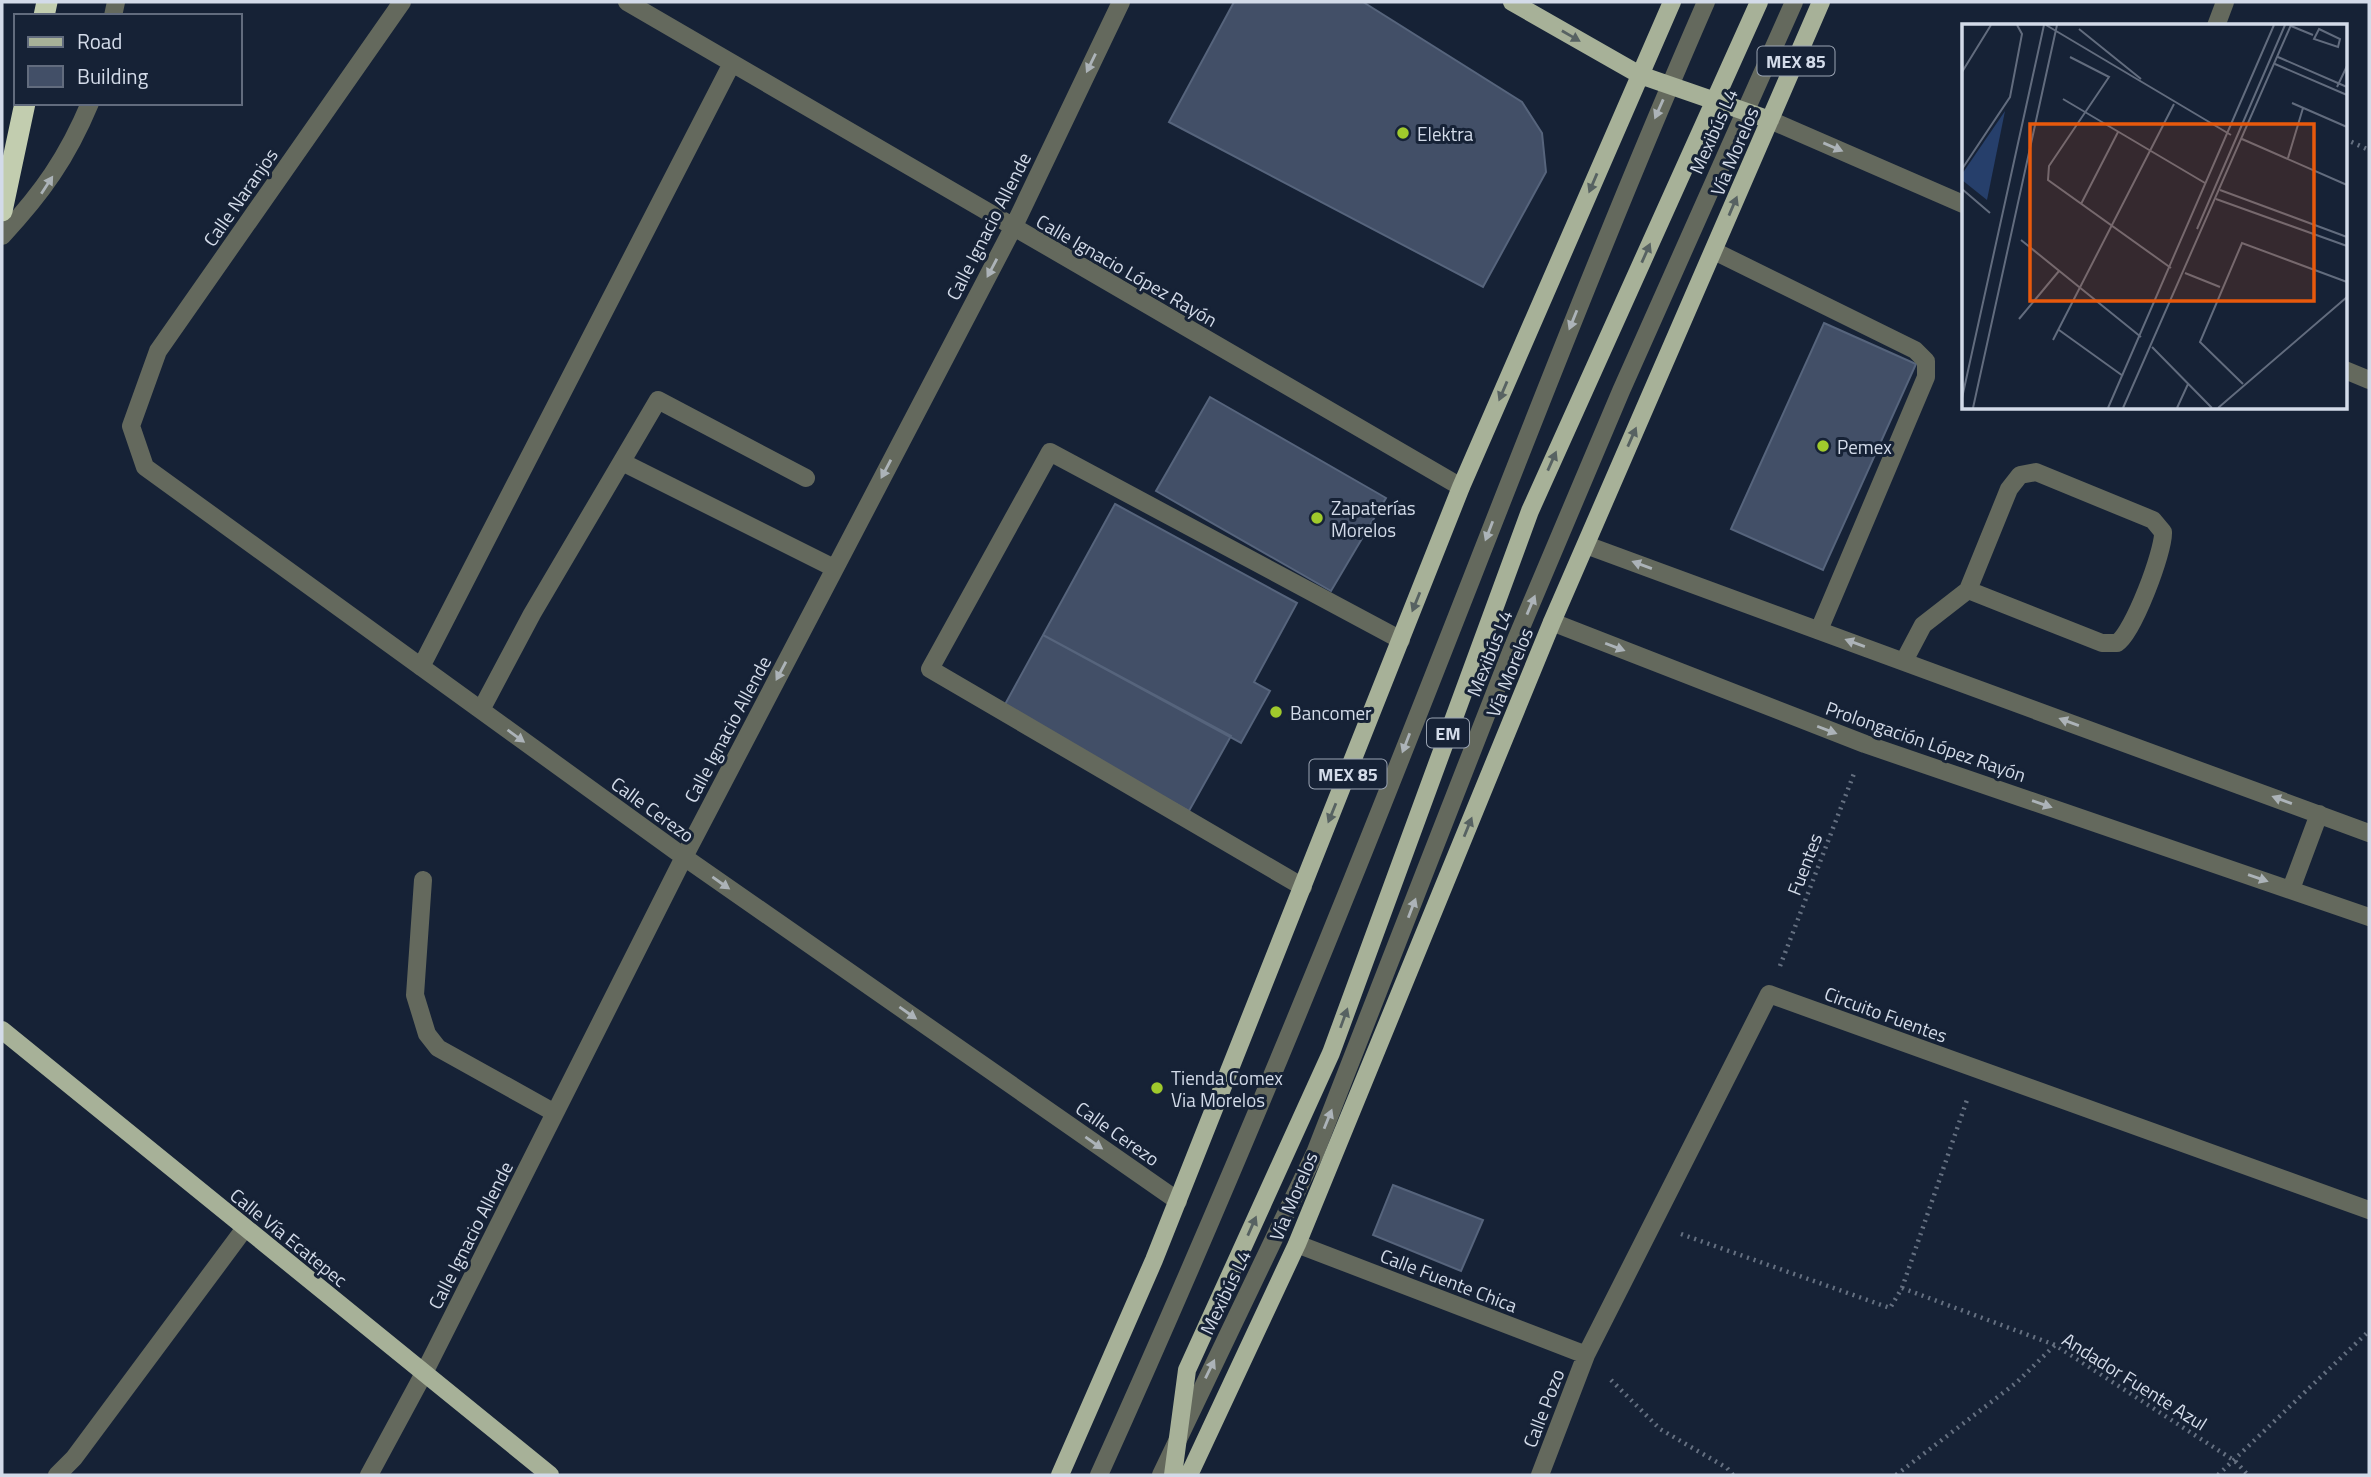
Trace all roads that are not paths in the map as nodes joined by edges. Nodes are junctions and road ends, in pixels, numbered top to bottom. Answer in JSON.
{"nodes":[{"id":1,"x":402,"y":2,"type":"edge"},
{"id":2,"x":627,"y":2,"type":"edge"},
{"id":3,"x":1121,"y":2,"type":"edge"},
{"id":4,"x":1512,"y":2,"type":"edge"},
{"id":5,"x":1672,"y":2,"type":"edge"},
{"id":6,"x":1706,"y":2,"type":"edge"},
{"id":7,"x":1759,"y":2,"type":"edge"},
{"id":8,"x":1794,"y":2,"type":"edge"},
{"id":9,"x":1821,"y":2,"type":"edge"},
{"id":10,"x":2225,"y":2,"type":"edge"},
{"id":11,"x":2217,"y":24,"type":"edge"},
{"id":12,"x":731,"y":65,"type":"junction"},
{"id":13,"x":1640,"y":75,"type":"junction"},
{"id":14,"x":1670,"y":85,"type":"junction"},
{"id":15,"x":25,"y":105,"type":"edge"},
{"id":16,"x":89,"y":105,"type":"edge"},
{"id":17,"x":1745,"y":111,"type":"junction"},
{"id":18,"x":1770,"y":120,"type":"junction"},
{"id":19,"x":1962,"y":204,"type":"edge"},
{"id":20,"x":2,"y":211,"type":"edge"},
{"id":21,"x":1013,"y":228,"type":"junction"},
{"id":22,"x":2,"y":236,"type":"edge"},
{"id":23,"x":1714,"y":251,"type":"junction"},
{"id":24,"x":2346,"y":370,"type":"edge"},
{"id":25,"x":2369,"y":380,"type":"edge"},
{"id":26,"x":131,"y":426,"type":"joint"},
{"id":27,"x":622,"y":462,"type":"junction"},
{"id":28,"x":806,"y":478,"type":"dead end"},
{"id":29,"x":1461,"y":487,"type":"junction"},
{"id":30,"x":1586,"y":545,"type":"junction"},
{"id":31,"x":834,"y":568,"type":"junction"},
{"id":32,"x":1968,"y":590,"type":"junction"},
{"id":33,"x":1552,"y":622,"type":"junction"},
{"id":34,"x":1819,"y":630,"type":"junction"},
{"id":35,"x":1401,"y":640,"type":"junction"},
{"id":36,"x":1903,"y":661,"type":"junction"},
{"id":37,"x":421,"y":667,"type":"junction"},
{"id":38,"x":481,"y":710,"type":"junction"},
{"id":39,"x":2319,"y":814,"type":"junction"},
{"id":40,"x":2369,"y":833,"type":"edge"},
{"id":41,"x":684,"y":857,"type":"junction"},
{"id":42,"x":424,"y":880,"type":"dead end"},
{"id":43,"x":1303,"y":887,"type":"junction"},
{"id":44,"x":2291,"y":889,"type":"junction"},
{"id":45,"x":2369,"y":917,"type":"edge"},
{"id":46,"x":2,"y":1030,"type":"edge"},
{"id":47,"x":555,"y":1113,"type":"junction"},
{"id":48,"x":1178,"y":1201,"type":"junction"},
{"id":49,"x":2369,"y":1210,"type":"edge"},
{"id":50,"x":245,"y":1228,"type":"junction"},
{"id":51,"x":1297,"y":1244,"type":"junction"},
{"id":52,"x":1586,"y":1355,"type":"junction"},
{"id":53,"x":424,"y":1375,"type":"junction"},
{"id":54,"x":57,"y":1475,"type":"edge"},
{"id":55,"x":369,"y":1475,"type":"edge"},
{"id":56,"x":550,"y":1475,"type":"edge"},
{"id":57,"x":1059,"y":1475,"type":"edge"},
{"id":58,"x":1099,"y":1475,"type":"edge"},
{"id":59,"x":1161,"y":1475,"type":"edge"},
{"id":60,"x":1173,"y":1475,"type":"edge"},
{"id":61,"x":1189,"y":1475,"type":"edge"},
{"id":62,"x":1541,"y":1475,"type":"edge"}],
"edges":[{"from":1,"to":26,"type":"street","name":"Calle Naranjos"},
{"from":2,"to":12,"type":"street","name":"Calle Ignacio López Rayón"},
{"from":3,"to":21,"type":"street","name":"Calle Ignacio Allende","one_way":true},
{"from":4,"to":13,"type":"main road","one_way":true},
{"from":5,"to":13,"type":"main road","number":"MEX 85"},
{"from":6,"to":14,"type":"street","name":"Mexibús L4"},
{"from":60,"to":7,"type":"main road","number":"EM","one_way":true},
{"from":8,"to":17,"type":"street","name":"Mexibús L4"},
{"from":9,"to":18,"type":"main road","name":"Vía Morelos","number":"MEX 85"},
{"from":10,"to":11,"type":"street"},
{"from":12,"to":21,"type":"street","name":"Calle Ignacio López Rayón"},
{"from":12,"to":37,"type":"street"},
{"from":13,"to":14,"type":"main road"},
{"from":13,"to":29,"type":"main road","number":"MEX 85","one_way":true},
{"from":14,"to":17,"type":"main road"},
{"from":14,"to":58,"type":"street","name":"Mexibús L4","one_way":true},
{"from":15,"to":20,"type":"highway"},
{"from":22,"to":16,"type":"street","one_way":true},
{"from":17,"to":18,"type":"main road"},
{"from":59,"to":17,"type":"street","name":"Mexibús L4","one_way":true},
{"from":18,"to":19,"type":"street","one_way":true},
{"from":23,"to":18,"type":"main road","name":"Vía Morelos","number":"MEX 85","one_way":true},
{"from":21,"to":29,"type":"street","name":"Calle Ignacio López Rayón"},
{"from":21,"to":31,"type":"street","name":"Calle Ignacio Allende","one_way":true},
{"from":30,"to":23,"type":"main road","name":"Vía Morelos","number":"MEX 85","one_way":true},
{"from":23,"to":34,"type":"street"},
{"from":24,"to":25,"type":"street"},
{"from":26,"to":37,"type":"street","name":"Calle Cerezo"},
{"from":27,"to":28,"type":"street"},
{"from":27,"to":31,"type":"street"},
{"from":27,"to":38,"type":"street"},
{"from":29,"to":35,"type":"main road","number":"MEX 85","one_way":true},
{"from":30,"to":33,"type":"main road","name":"Vía Morelos","number":"MEX 85"},
{"from":34,"to":30,"type":"street","one_way":true},
{"from":31,"to":41,"type":"street","name":"Calle Ignacio Allende","one_way":true},
{"from":32,"to":32,"type":"street"},
{"from":32,"to":36,"type":"street"},
{"from":33,"to":44,"type":"street","name":"Prolongación López Rayón","one_way":true},
{"from":51,"to":33,"type":"main road","name":"Vía Morelos","number":"MEX 85","one_way":true},
{"from":36,"to":34,"type":"street","one_way":true},
{"from":35,"to":43,"type":"main road","number":"MEX 85","one_way":true},
{"from":35,"to":43,"type":"street"},
{"from":39,"to":36,"type":"street","one_way":true},
{"from":37,"to":38,"type":"street","name":"Calle Cerezo"},
{"from":38,"to":41,"type":"street","name":"Calle Cerezo","one_way":true},
{"from":39,"to":40,"type":"street"},
{"from":39,"to":44,"type":"street"},
{"from":41,"to":47,"type":"street","name":"Calle Ignacio Allende"},
{"from":41,"to":48,"type":"street","name":"Calle Cerezo","one_way":true},
{"from":42,"to":47,"type":"street"},
{"from":43,"to":48,"type":"main road","number":"MEX 85"},
{"from":44,"to":45,"type":"street","name":"Prolongación López Rayón"},
{"from":46,"to":50,"type":"main road","name":"Calle Vía Ecatepec"},
{"from":47,"to":53,"type":"street","name":"Calle Ignacio Allende"},
{"from":48,"to":57,"type":"main road","number":"MEX 85"},
{"from":49,"to":52,"type":"street","name":"Circuito Fuentes"},
{"from":50,"to":53,"type":"main road","name":"Calle Vía Ecatepec"},
{"from":50,"to":54,"type":"street"},
{"from":51,"to":52,"type":"street","name":"Calle Fuente Chica"},
{"from":51,"to":61,"type":"main road","name":"Vía Morelos","number":"MEX 85"},
{"from":52,"to":62,"type":"street","name":"Calle Pozo"},
{"from":53,"to":55,"type":"street","name":"Calle Ignacio Allende"},
{"from":53,"to":56,"type":"main road","name":"Calle Vía Ecatepec"}]}
